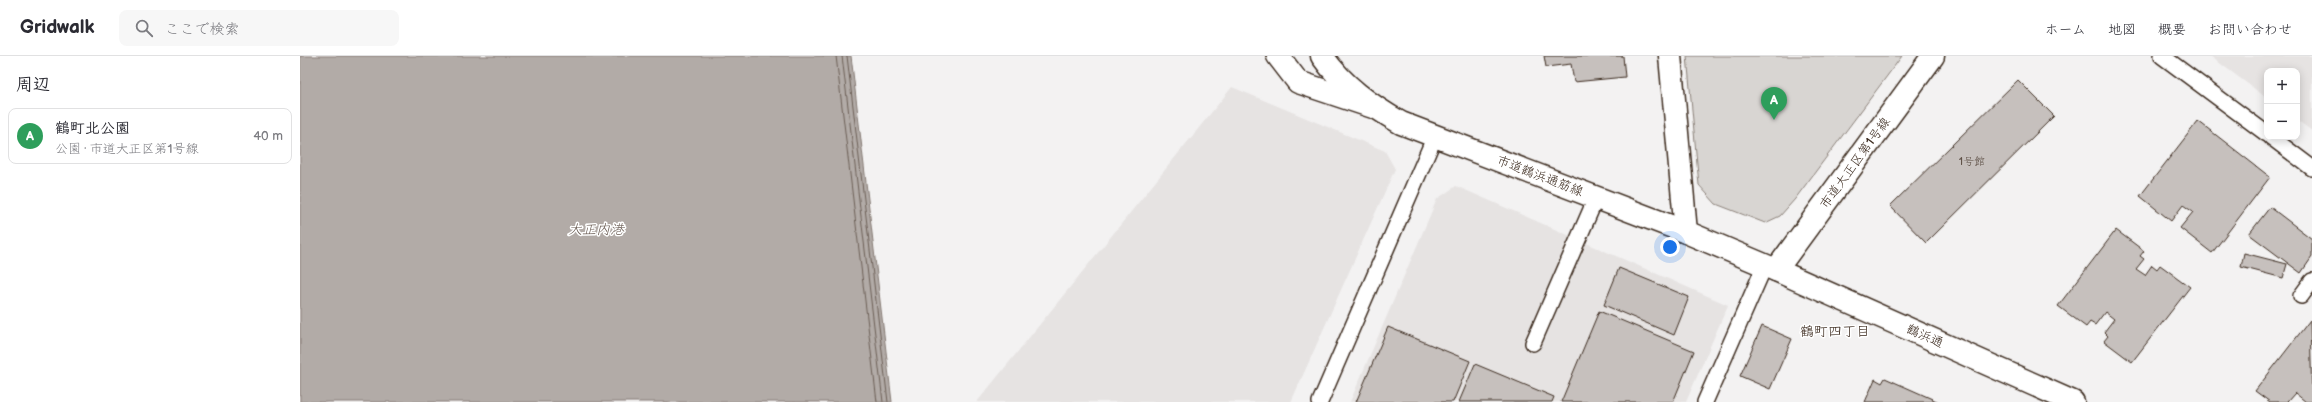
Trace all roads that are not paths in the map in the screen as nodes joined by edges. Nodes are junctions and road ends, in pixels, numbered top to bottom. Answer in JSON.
{"nodes":[{"id":1,"x":1278,"y":56,"type":"edge"},
{"id":2,"x":1322,"y":56,"type":"edge"},
{"id":3,"x":1670,"y":56,"type":"edge"},
{"id":4,"x":1933,"y":56,"type":"edge"},
{"id":5,"x":2162,"y":56,"type":"edge"},
{"id":6,"x":1374,"y":107,"type":"junction"},
{"id":7,"x":2264,"y":132,"type":"edge"},
{"id":8,"x":1436,"y":136,"type":"junction"},
{"id":9,"x":2275,"y":140,"type":"edge"},
{"id":10,"x":2312,"y":168,"type":"edge"},
{"id":11,"x":1596,"y":198,"type":"junction"},
{"id":12,"x":1686,"y":232,"type":"junction"},
{"id":13,"x":1770,"y":267,"type":"junction"},
{"id":14,"x":2312,"y":280,"type":"edge"},
{"id":15,"x":2301,"y":296,"type":"dead end"},
{"id":16,"x":1533,"y":343,"type":"dead end"},
{"id":17,"x":1320,"y":402,"type":"edge"},
{"id":18,"x":1705,"y":402,"type":"edge"},
{"id":19,"x":2073,"y":402,"type":"edge"}],
"edges":[{"from":1,"to":6,"type":"main road"},
{"from":2,"to":6,"type":"main road","name":"市道鶴浜通筋線"},
{"from":3,"to":12,"type":"main road"},
{"from":4,"to":13,"type":"main road","name":"市道大正区第1号線"},
{"from":5,"to":7,"type":"lane"},
{"from":6,"to":8,"type":"main road","name":"市道鶴浜通筋線"},
{"from":8,"to":11,"type":"main road","name":"市道鶴浜通筋線"},
{"from":8,"to":17,"type":"lane"},
{"from":9,"to":10,"type":"lane"},
{"from":11,"to":12,"type":"main road","name":"市道鶴浜通筋線"},
{"from":11,"to":16,"type":"lane"},
{"from":12,"to":13,"type":"main road","name":"市道鶴浜通筋線"},
{"from":13,"to":18,"type":"lane"},
{"from":13,"to":19,"type":"main road","name":"鶴浜通"},
{"from":14,"to":15,"type":"lane"}]}
